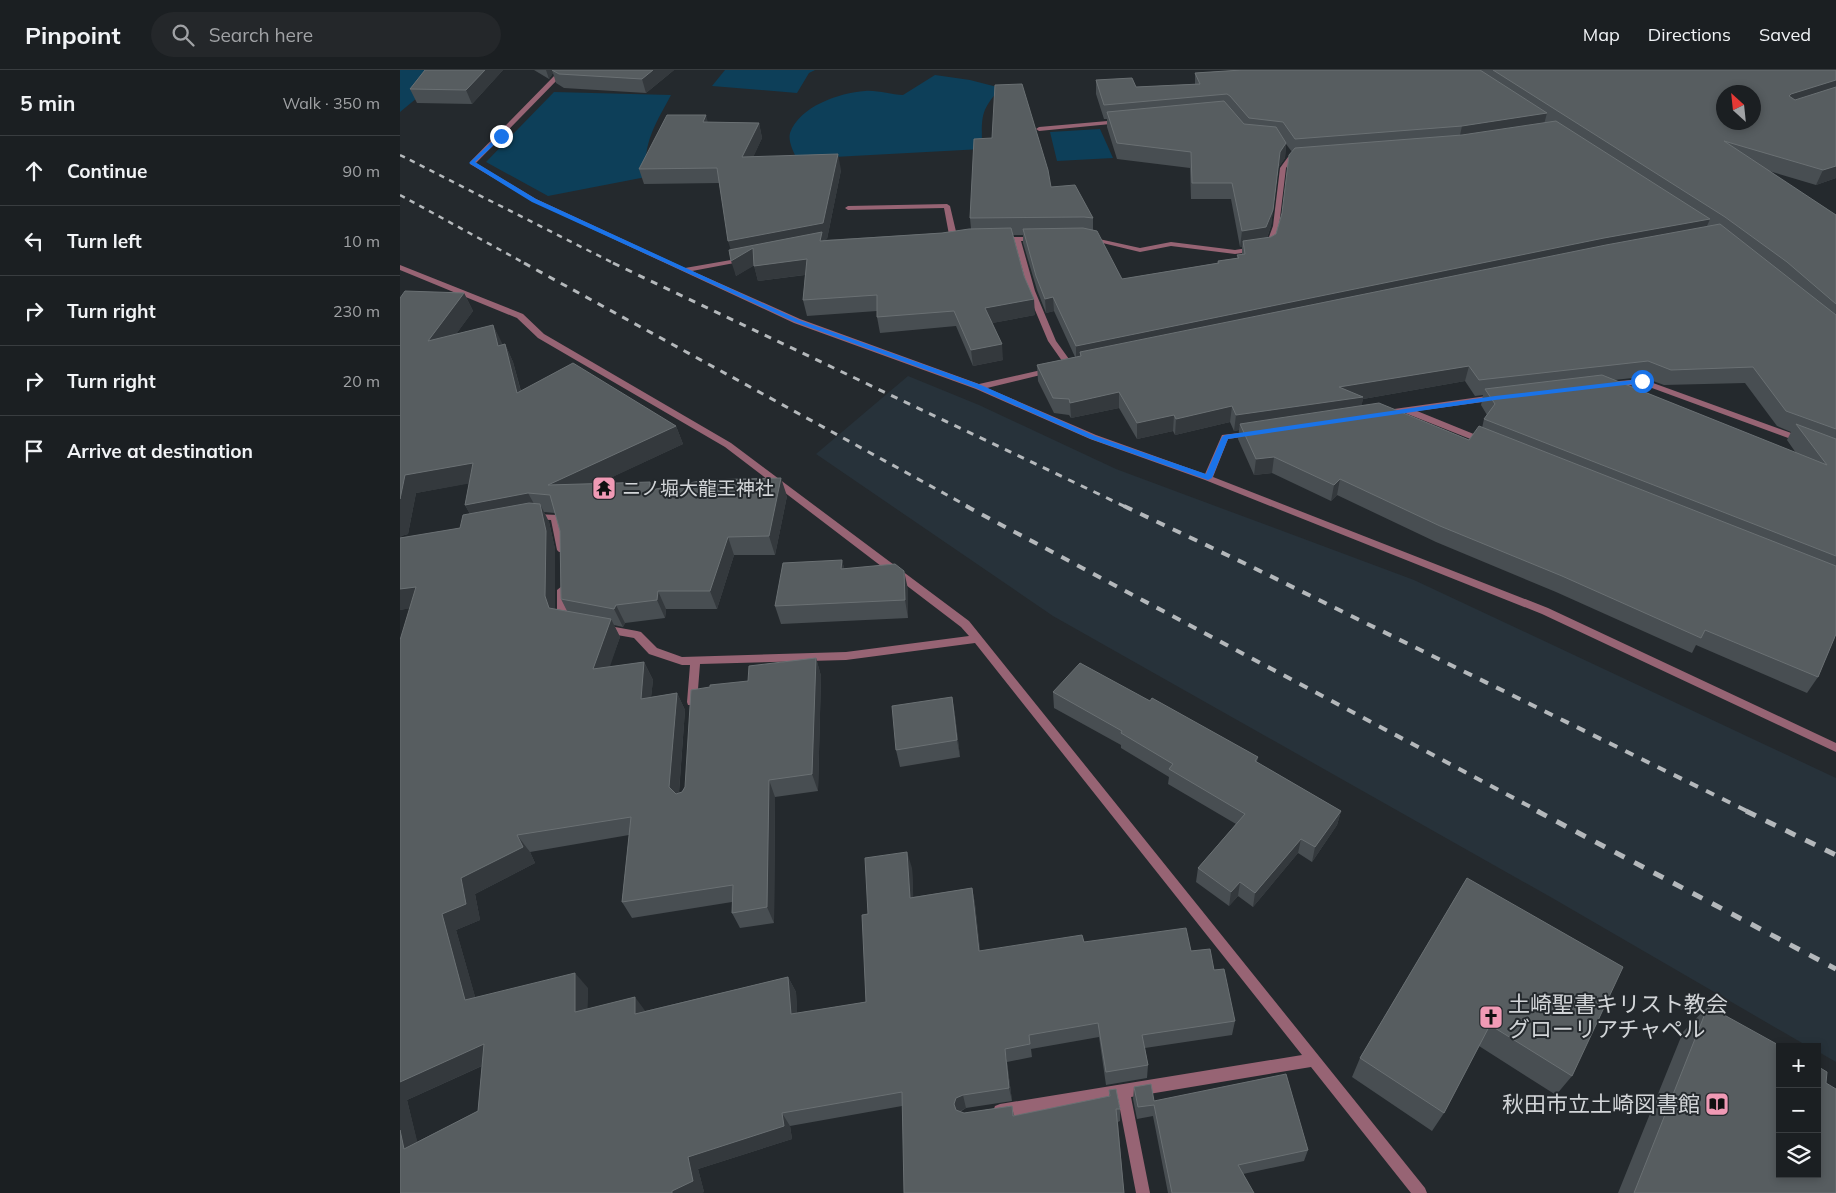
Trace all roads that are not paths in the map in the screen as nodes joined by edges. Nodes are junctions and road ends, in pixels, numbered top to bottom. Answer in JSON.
{"nodes":[{"id":1,"x":561,"y":70,"type":"edge"},
{"id":2,"x":1127,"y":121,"type":"edge"},
{"id":3,"x":1039,"y":129,"type":"dead end"},
{"id":4,"x":1300,"y":158,"type":"edge"},
{"id":5,"x":848,"y":208,"type":"dead end"},
{"id":6,"x":1045,"y":238,"type":"edge"},
{"id":7,"x":1084,"y":238,"type":"edge"},
{"id":8,"x":994,"y":239,"type":"edge"},
{"id":9,"x":1017,"y":239,"type":"junction"},
{"id":10,"x":946,"y":240,"type":"edge"},
{"id":11,"x":954,"y":240,"type":"junction"},
{"id":12,"x":964,"y":240,"type":"edge"},
{"id":13,"x":750,"y":258,"type":"edge"},
{"id":14,"x":400,"y":268,"type":"edge"},
{"id":15,"x":685,"y":270,"type":"junction"},
{"id":16,"x":1079,"y":364,"type":"edge"},
{"id":17,"x":1070,"y":366,"type":"junction"},
{"id":18,"x":1593,"y":386,"type":"edge"},
{"id":19,"x":979,"y":387,"type":"junction"},
{"id":20,"x":1505,"y":396,"type":"edge"},
{"id":21,"x":1407,"y":410,"type":"junction"},
{"id":22,"x":1378,"y":415,"type":"edge"},
{"id":23,"x":1263,"y":432,"type":"edge"},
{"id":24,"x":1489,"y":443,"type":"edge"},
{"id":25,"x":1808,"y":443,"type":"edge"},
{"id":26,"x":1208,"y":478,"type":"junction"},
{"id":27,"x":520,"y":520,"type":"edge"},
{"id":28,"x":562,"y":558,"type":"edge"},
{"id":29,"x":562,"y":577,"type":"edge"},
{"id":30,"x":574,"y":623,"type":"edge"},
{"id":31,"x":592,"y":627,"type":"edge"},
{"id":32,"x":977,"y":639,"type":"junction"},
{"id":33,"x":695,"y":661,"type":"junction"},
{"id":34,"x":691,"y":718,"type":"edge"},
{"id":35,"x":1836,"y":748,"type":"edge"},
{"id":36,"x":1314,"y":1060,"type":"junction"},
{"id":37,"x":1123,"y":1092,"type":"junction"},
{"id":38,"x":986,"y":1114,"type":"edge"},
{"id":39,"x":1143,"y":1193,"type":"edge"},
{"id":40,"x":1420,"y":1193,"type":"edge"}],
"edges":[{"from":1,"to":15,"type":"street"},
{"from":2,"to":3,"type":"street"},
{"from":4,"to":7,"type":"street"},
{"from":5,"to":11,"type":"street"},
{"from":6,"to":9,"type":"street"},
{"from":8,"to":9,"type":"street"},
{"from":9,"to":17,"type":"street"},
{"from":10,"to":11,"type":"street"},
{"from":11,"to":12,"type":"street"},
{"from":13,"to":15,"type":"street"},
{"from":14,"to":32,"type":"street"},
{"from":15,"to":19,"type":"street"},
{"from":16,"to":17,"type":"street"},
{"from":17,"to":19,"type":"street"},
{"from":18,"to":25,"type":"street"},
{"from":19,"to":26,"type":"street"},
{"from":20,"to":21,"type":"street"},
{"from":21,"to":22,"type":"street"},
{"from":21,"to":24,"type":"street"},
{"from":23,"to":26,"type":"street"},
{"from":26,"to":35,"type":"street"},
{"from":27,"to":28,"type":"street"},
{"from":29,"to":30,"type":"street"},
{"from":31,"to":33,"type":"street"},
{"from":32,"to":33,"type":"street"},
{"from":32,"to":36,"type":"street"},
{"from":33,"to":34,"type":"street"},
{"from":36,"to":37,"type":"street"},
{"from":36,"to":40,"type":"street"},
{"from":37,"to":38,"type":"street"},
{"from":37,"to":39,"type":"street"}]}
